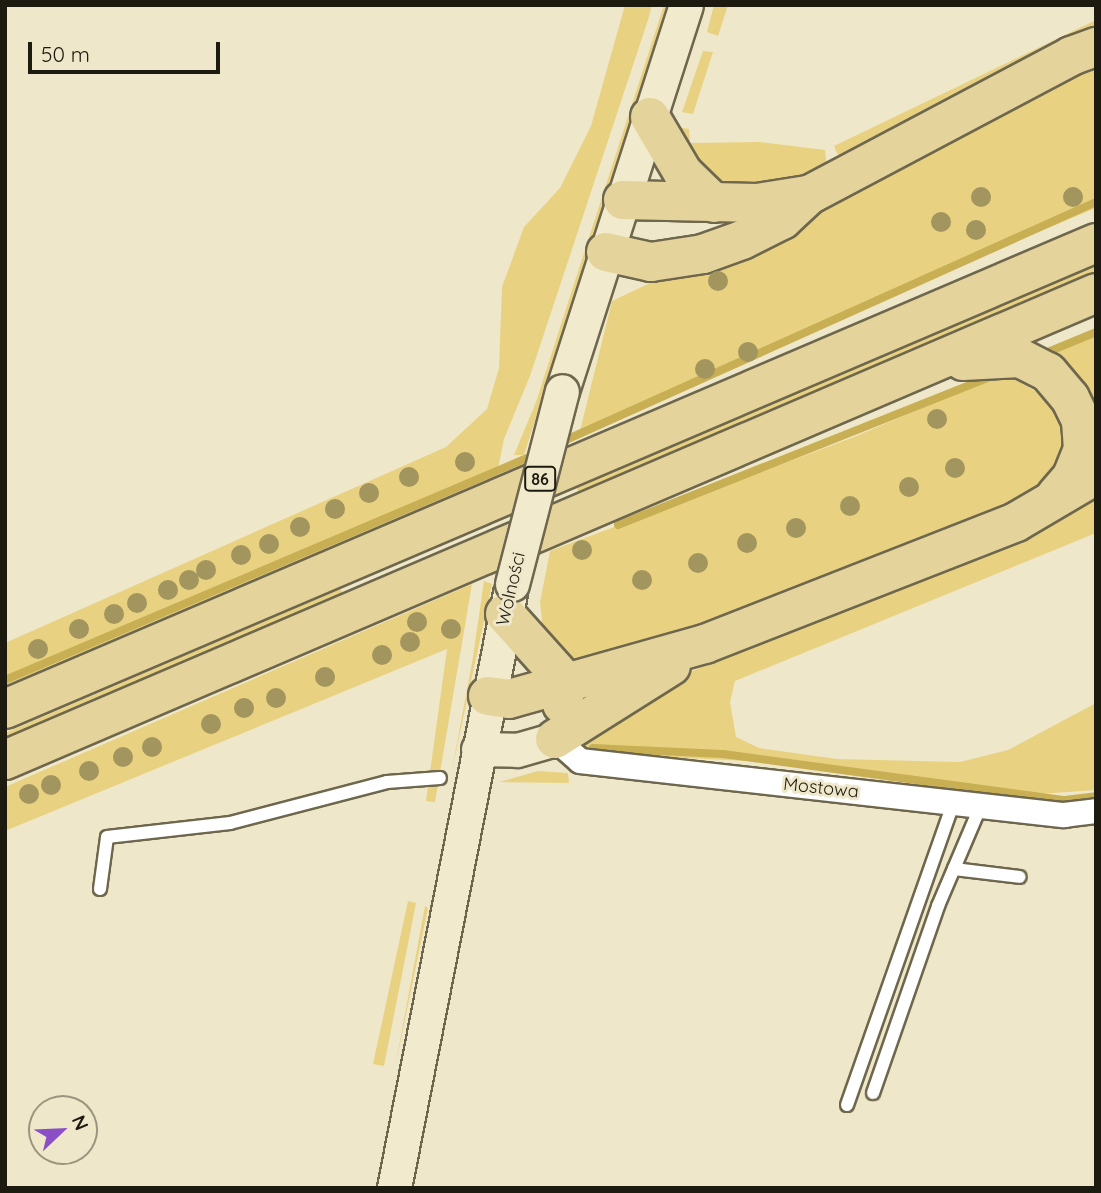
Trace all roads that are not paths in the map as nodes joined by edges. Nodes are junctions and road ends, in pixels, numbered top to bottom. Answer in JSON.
{"nodes":[{"id":1,"x":686,"y":5,"type":"edge"},
{"id":2,"x":1096,"y":47,"type":"edge"},
{"id":3,"x":650,"y":117,"type":"junction"},
{"id":4,"x":809,"y":195,"type":"junction"},
{"id":5,"x":623,"y":200,"type":"junction"},
{"id":6,"x":714,"y":203,"type":"junction"},
{"id":7,"x":1096,"y":243,"type":"edge"},
{"id":8,"x":606,"y":252,"type":"junction"},
{"id":9,"x":1096,"y":293,"type":"edge"},
{"id":10,"x":936,"y":362,"type":"junction"},
{"id":11,"x":1096,"y":475,"type":"edge"},
{"id":12,"x":1046,"y":506,"type":"junction"},
{"id":13,"x":508,"y":599,"type":"junction"},
{"id":14,"x":705,"y":644,"type":"junction"},
{"id":15,"x":567,"y":683,"type":"junction"},
{"id":16,"x":488,"y":696,"type":"junction"},
{"id":17,"x":5,"y":709,"type":"edge"},
{"id":18,"x":555,"y":738,"type":"junction"},
{"id":19,"x":478,"y":749,"type":"junction"},
{"id":20,"x":5,"y":760,"type":"edge"},
{"id":21,"x":440,"y":778,"type":"dead end"},
{"id":22,"x":954,"y":802,"type":"junction"},
{"id":23,"x":981,"y":805,"type":"junction"},
{"id":24,"x":1096,"y":811,"type":"edge"},
{"id":25,"x":954,"y":869,"type":"junction"},
{"id":26,"x":1020,"y":877,"type":"dead end"},
{"id":27,"x":100,"y":889,"type":"dead end"},
{"id":28,"x":873,"y":1093,"type":"dead end"},
{"id":29,"x":847,"y":1105,"type":"dead end"},
{"id":30,"x":394,"y":1188,"type":"edge"}],
"edges":[{"from":1,"to":3,"type":"street","name":"Wolności"},
{"from":2,"to":4,"type":"main road"},
{"from":3,"to":5,"type":"street","name":"Wolności"},
{"from":3,"to":6,"type":"main road"},
{"from":4,"to":6,"type":"main road"},
{"from":4,"to":8,"type":"main road"},
{"from":5,"to":6,"type":"main road"},
{"from":5,"to":8,"type":"street","name":"Wolności"},
{"from":7,"to":17,"type":"main road","number":"86"},
{"from":8,"to":13,"type":"street","name":"Wolności","bridge":true},
{"from":9,"to":10,"type":"main road"},
{"from":10,"to":12,"type":"main road"},
{"from":10,"to":20,"type":"main road"},
{"from":11,"to":12,"type":"main road"},
{"from":12,"to":14,"type":"main road"},
{"from":13,"to":15,"type":"main road"},
{"from":13,"to":16,"type":"street","name":"Wolności"},
{"from":14,"to":15,"type":"main road"},
{"from":14,"to":18,"type":"main road"},
{"from":15,"to":16,"type":"main road"},
{"from":15,"to":18,"type":"main road"},
{"from":16,"to":19,"type":"street","name":"Wolności"},
{"from":18,"to":19,"type":"street"},
{"from":18,"to":22,"type":"street","name":"Mostowa"},
{"from":19,"to":30,"type":"street","name":"Wolności"},
{"from":21,"to":27,"type":"lane"},
{"from":22,"to":23,"type":"street","name":"Mostowa"},
{"from":22,"to":29,"type":"lane"},
{"from":23,"to":24,"type":"street","name":"Mostowa"},
{"from":23,"to":25,"type":"lane"},
{"from":25,"to":26,"type":"lane"},
{"from":25,"to":28,"type":"lane"}]}
